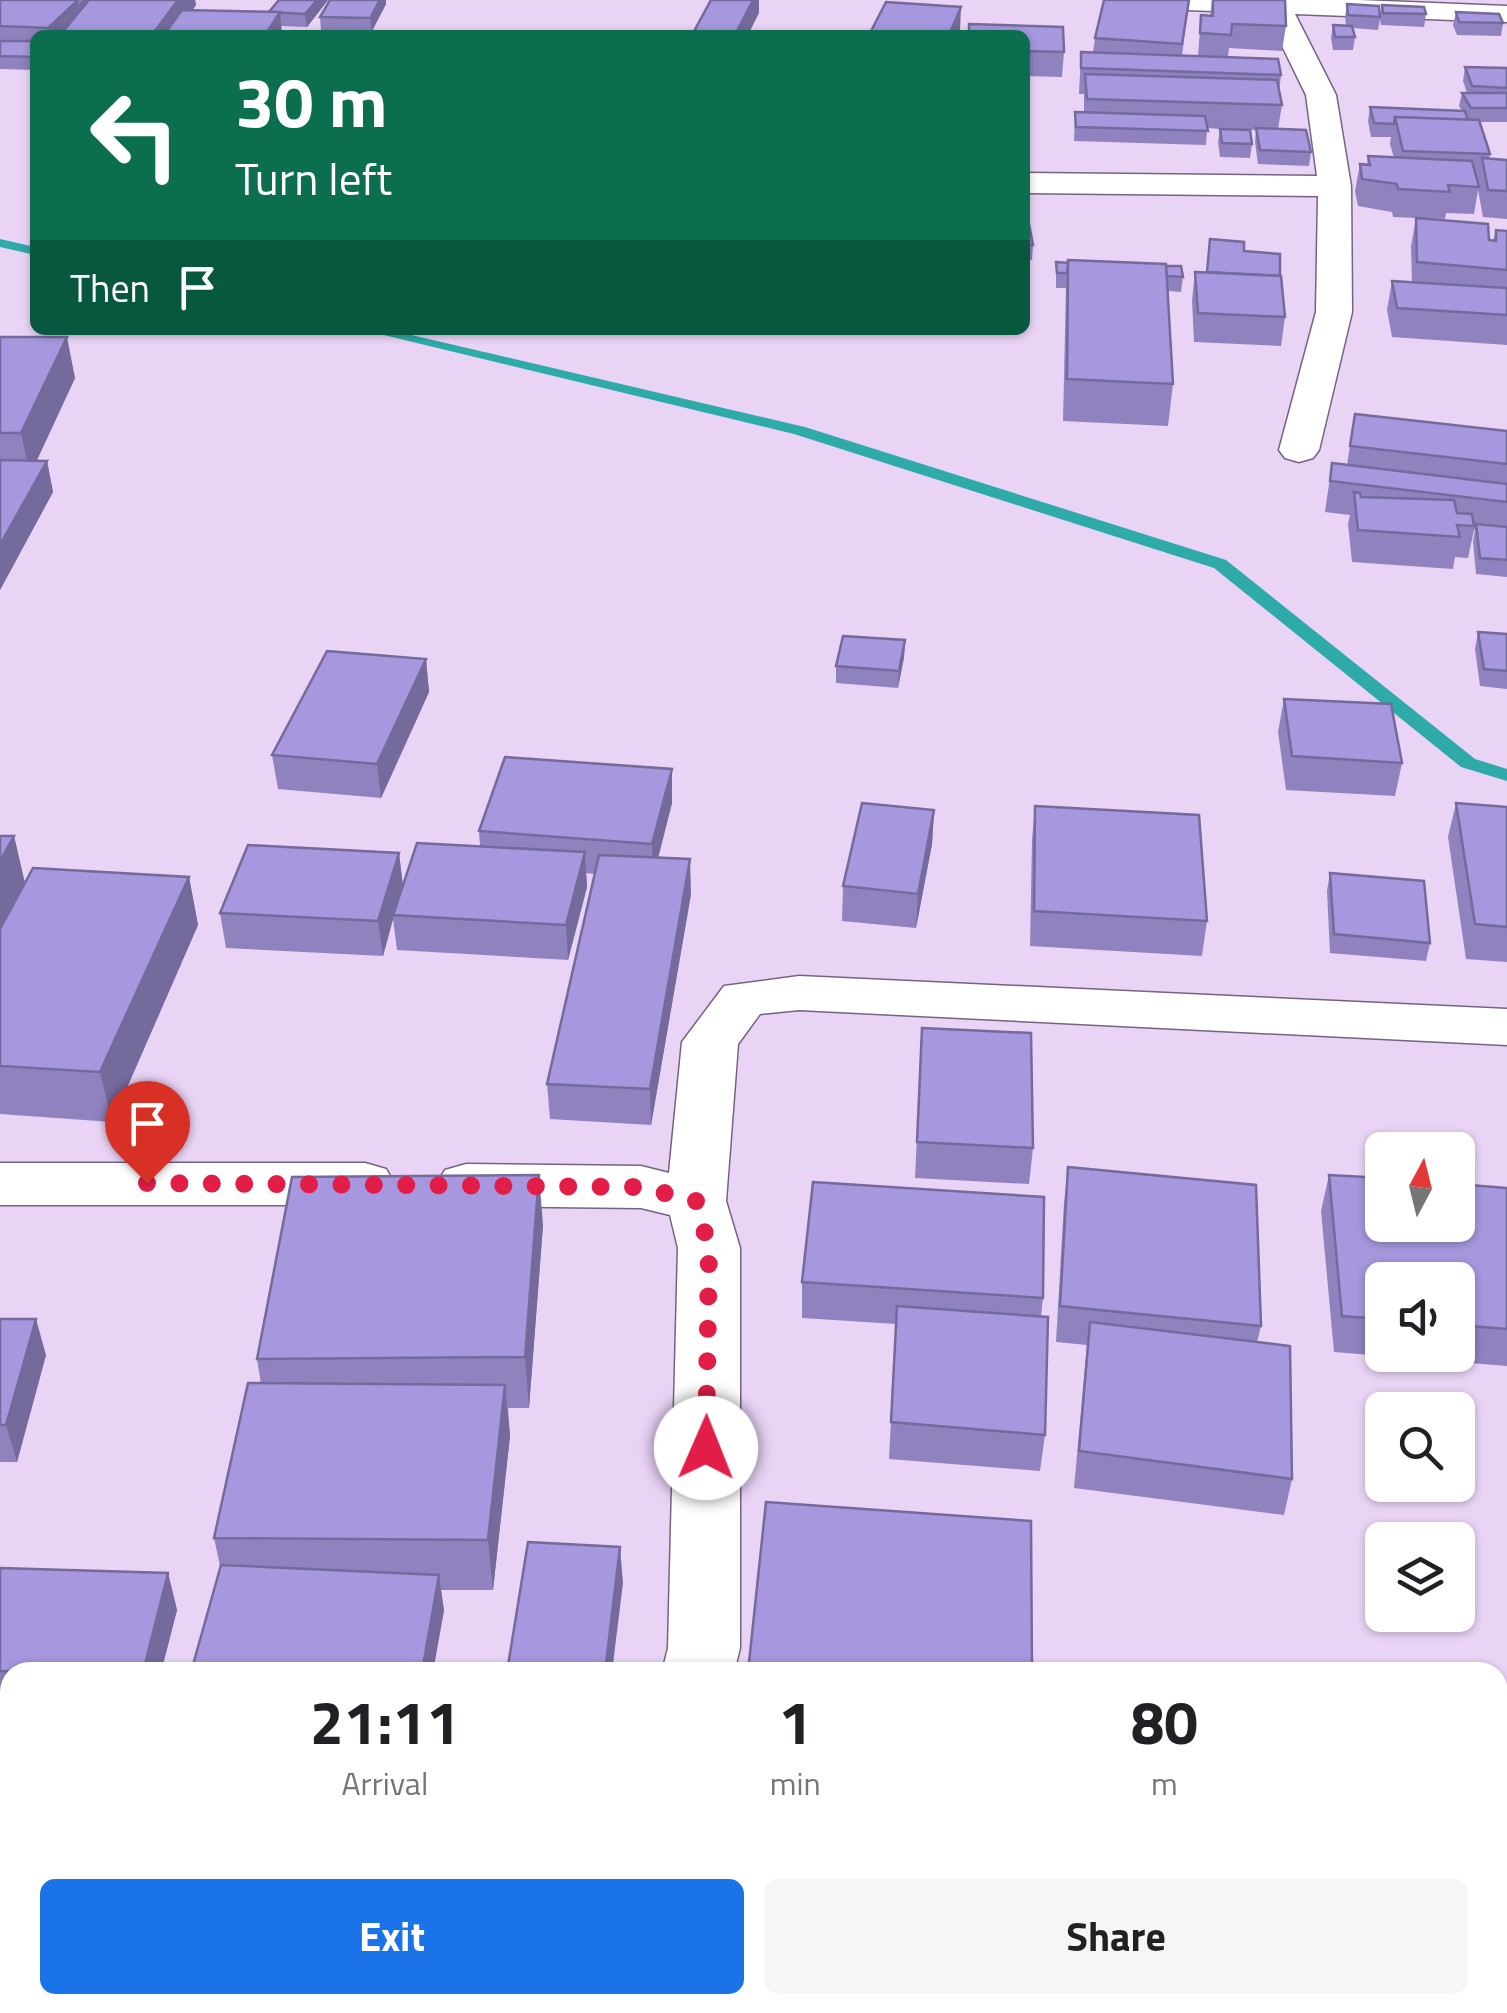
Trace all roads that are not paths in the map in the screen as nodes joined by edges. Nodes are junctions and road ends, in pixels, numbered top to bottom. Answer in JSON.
{"nodes":[{"id":1,"x":1133,"y":0,"type":"edge"},
{"id":2,"x":1277,"y":3,"type":"edge"},
{"id":3,"x":1507,"y":14,"type":"edge"},
{"id":4,"x":1030,"y":183,"type":"edge"},
{"id":5,"x":1335,"y":186,"type":"junction"},
{"id":6,"x":1299,"y":450,"type":"dead end"},
{"id":7,"x":1507,"y":1027,"type":"edge"},
{"id":8,"x":0,"y":1184,"type":"edge"},
{"id":9,"x":696,"y":1201,"type":"junction"},
{"id":10,"x":700,"y":1662,"type":"edge"}],
"edges":[{"from":1,"to":2,"type":"street"},
{"from":2,"to":3,"type":"street"},
{"from":2,"to":5,"type":"street"},
{"from":4,"to":5,"type":"street"},
{"from":5,"to":6,"type":"street"},
{"from":7,"to":9,"type":"street"},
{"from":8,"to":9,"type":"street"},
{"from":9,"to":10,"type":"street"}]}
